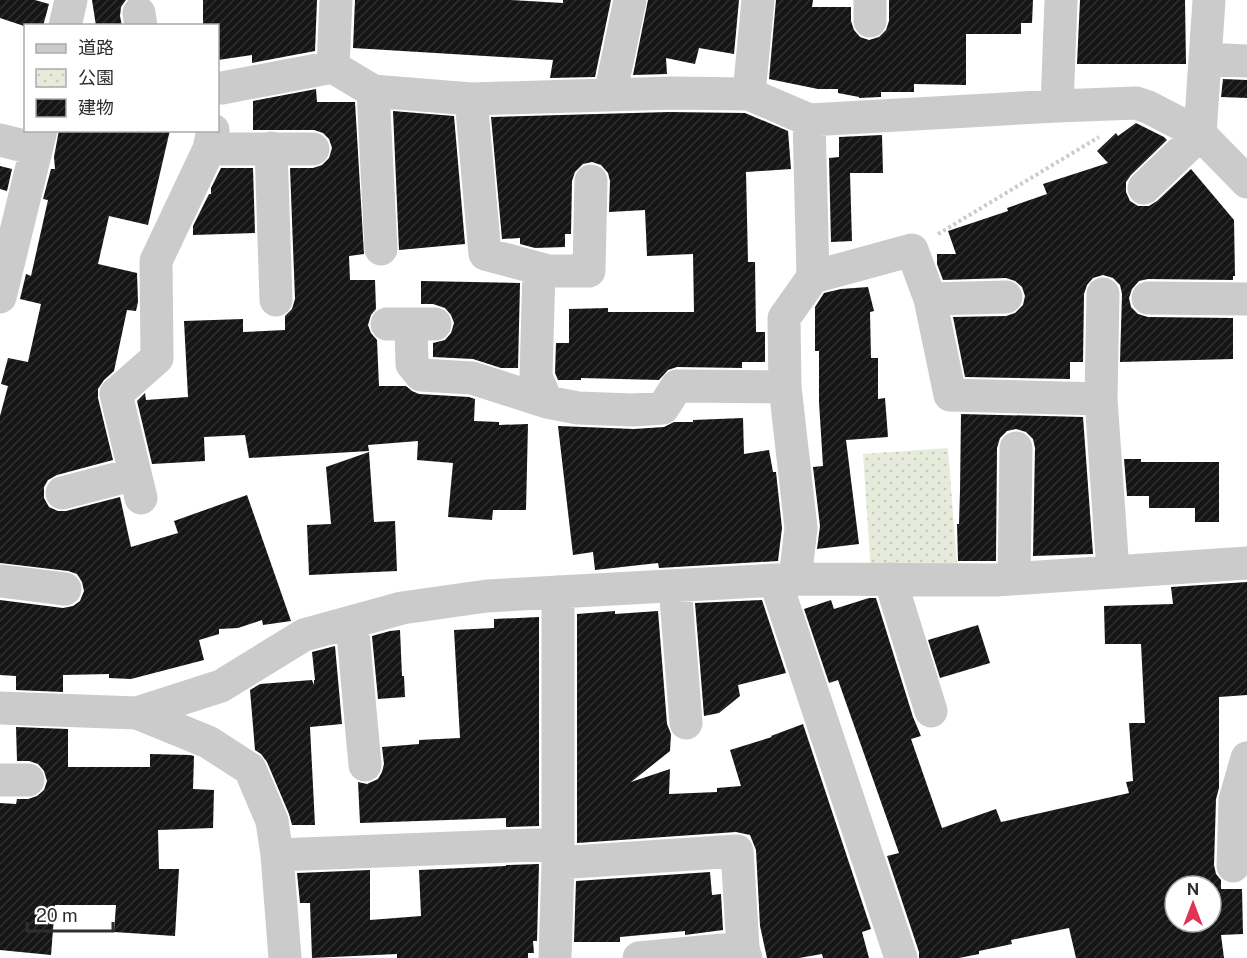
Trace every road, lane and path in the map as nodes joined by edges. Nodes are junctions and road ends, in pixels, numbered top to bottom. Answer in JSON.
{"nodes":[{"id":1,"x":71,"y":0,"type":"edge"},
{"id":2,"x":336,"y":0,"type":"edge"},
{"id":3,"x":630,"y":0,"type":"edge"},
{"id":4,"x":758,"y":0,"type":"edge"},
{"id":5,"x":1061,"y":0,"type":"edge"},
{"id":6,"x":1209,"y":0,"type":"edge"},
{"id":7,"x":65,"y":24,"type":"edge"},
{"id":8,"x":1205,"y":59,"type":"junction"},
{"id":9,"x":1247,"y":61,"type":"edge"},
{"id":10,"x":333,"y":67,"type":"junction"},
{"id":11,"x":373,"y":91,"type":"junction"},
{"id":12,"x":749,"y":94,"type":"junction"},
{"id":13,"x":219,"y":95,"type":"edge"},
{"id":14,"x":610,"y":95,"type":"junction"},
{"id":15,"x":471,"y":99,"type":"junction"},
{"id":16,"x":1057,"y":106,"type":"junction"},
{"id":17,"x":808,"y":120,"type":"junction"},
{"id":18,"x":1107,"y":132,"type":"dead end"},
{"id":19,"x":1200,"y":134,"type":"junction"},
{"id":20,"x":0,"y":140,"type":"edge"},
{"id":21,"x":38,"y":140,"type":"edge"},
{"id":22,"x":211,"y":140,"type":"edge"},
{"id":23,"x":271,"y":148,"type":"junction"},
{"id":24,"x":312,"y":149,"type":"dead end"},
{"id":25,"x":591,"y":181,"type":"dead end"},
{"id":26,"x":1247,"y":182,"type":"edge"},
{"id":27,"x":1144,"y":188,"type":"dead end"},
{"id":28,"x":381,"y":249,"type":"dead end"},
{"id":29,"x":912,"y":250,"type":"junction"},
{"id":30,"x":539,"y":269,"type":"junction"},
{"id":31,"x":813,"y":277,"type":"junction"},
{"id":32,"x":1103,"y":294,"type":"dead end"},
{"id":33,"x":0,"y":297,"type":"edge"},
{"id":34,"x":1006,"y":297,"type":"dead end"},
{"id":35,"x":1148,"y":298,"type":"dead end"},
{"id":36,"x":930,"y":299,"type":"junction"},
{"id":37,"x":1247,"y":299,"type":"edge"},
{"id":38,"x":276,"y":300,"type":"dead end"},
{"id":39,"x":411,"y":324,"type":"dead end"},
{"id":40,"x":785,"y":387,"type":"junction"},
{"id":41,"x":1101,"y":399,"type":"junction"},
{"id":42,"x":547,"y":402,"type":"junction"},
{"id":43,"x":1016,"y":448,"type":"dead end"},
{"id":44,"x":62,"y":493,"type":"dead end"},
{"id":45,"x":1247,"y":563,"type":"edge"},
{"id":46,"x":1113,"y":571,"type":"junction"},
{"id":47,"x":1014,"y":578,"type":"junction"},
{"id":48,"x":785,"y":579,"type":"junction"},
{"id":49,"x":890,"y":579,"type":"junction"},
{"id":50,"x":0,"y":581,"type":"edge"},
{"id":51,"x":675,"y":586,"type":"junction"},
{"id":52,"x":65,"y":589,"type":"dead end"},
{"id":53,"x":558,"y":592,"type":"junction"},
{"id":54,"x":352,"y":622,"type":"junction"},
{"id":55,"x":0,"y":708,"type":"edge"},
{"id":56,"x":931,"y":711,"type":"dead end"},
{"id":57,"x":137,"y":713,"type":"junction"},
{"id":58,"x":686,"y":723,"type":"dead end"},
{"id":59,"x":1247,"y":758,"type":"edge"},
{"id":60,"x":365,"y":765,"type":"dead end"},
{"id":61,"x":558,"y":854,"type":"junction"},
{"id":62,"x":277,"y":855,"type":"junction"},
{"id":63,"x":1233,"y":866,"type":"dead end"},
{"id":64,"x":744,"y":953,"type":"edge"},
{"id":65,"x":285,"y":958,"type":"edge"},
{"id":66,"x":555,"y":958,"type":"edge"},
{"id":67,"x":639,"y":958,"type":"edge"},
{"id":68,"x":901,"y":958,"type":"edge"}],
"edges":[{"from":1,"to":7,"type":"street"},
{"from":2,"to":10,"type":"street"},
{"from":3,"to":14,"type":"street"},
{"from":4,"to":12,"type":"street"},
{"from":5,"to":16,"type":"street"},
{"from":6,"to":8,"type":"street"},
{"from":8,"to":9,"type":"street"},
{"from":8,"to":19,"type":"street"},
{"from":10,"to":11,"type":"street"},
{"from":10,"to":13,"type":"street"},
{"from":11,"to":15,"type":"street"},
{"from":11,"to":28,"type":"street"},
{"from":12,"to":14,"type":"street"},
{"from":12,"to":17,"type":"street"},
{"from":14,"to":15,"type":"street"},
{"from":15,"to":30,"type":"street"},
{"from":16,"to":17,"type":"street"},
{"from":16,"to":19,"type":"street"},
{"from":17,"to":31,"type":"street"},
{"from":18,"to":29,"type":"path"},
{"from":19,"to":26,"type":"street"},
{"from":19,"to":27,"type":"street"},
{"from":20,"to":21,"type":"street"},
{"from":21,"to":33,"type":"street"},
{"from":22,"to":23,"type":"street"},
{"from":22,"to":44,"type":"street"},
{"from":23,"to":24,"type":"street"},
{"from":23,"to":38,"type":"street"},
{"from":25,"to":30,"type":"street"},
{"from":29,"to":31,"type":"street"},
{"from":29,"to":36,"type":"street"},
{"from":30,"to":42,"type":"street"},
{"from":31,"to":40,"type":"street"},
{"from":32,"to":41,"type":"street"},
{"from":34,"to":36,"type":"street"},
{"from":35,"to":37,"type":"street"},
{"from":36,"to":41,"type":"street"},
{"from":39,"to":42,"type":"street"},
{"from":40,"to":42,"type":"street"},
{"from":40,"to":48,"type":"street"},
{"from":41,"to":46,"type":"street"},
{"from":43,"to":47,"type":"street"},
{"from":45,"to":46,"type":"street"},
{"from":46,"to":47,"type":"street"},
{"from":47,"to":49,"type":"street"},
{"from":48,"to":49,"type":"street"},
{"from":48,"to":51,"type":"street"},
{"from":48,"to":68,"type":"street"},
{"from":49,"to":56,"type":"street"},
{"from":50,"to":52,"type":"street"},
{"from":51,"to":53,"type":"street"},
{"from":51,"to":58,"type":"street"},
{"from":53,"to":54,"type":"street"},
{"from":53,"to":61,"type":"street"},
{"from":54,"to":57,"type":"street"},
{"from":54,"to":60,"type":"street"},
{"from":55,"to":57,"type":"street"},
{"from":57,"to":62,"type":"street"},
{"from":59,"to":63,"type":"street"},
{"from":61,"to":62,"type":"street"},
{"from":61,"to":64,"type":"street"},
{"from":61,"to":66,"type":"street"},
{"from":62,"to":65,"type":"street"},
{"from":64,"to":67,"type":"street"}]}
